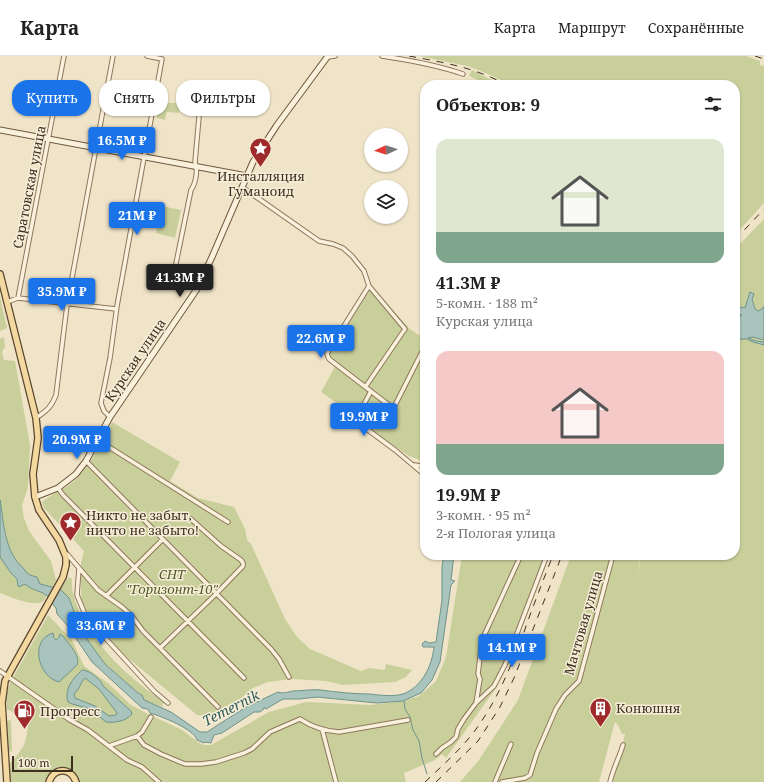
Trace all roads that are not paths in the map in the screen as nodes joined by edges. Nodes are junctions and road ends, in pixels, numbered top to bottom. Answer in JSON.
{"nodes":[{"id":1,"x":64,"y":56,"type":"edge"},
{"id":2,"x":113,"y":56,"type":"edge"},
{"id":3,"x":147,"y":56,"type":"edge"},
{"id":4,"x":328,"y":56,"type":"edge"},
{"id":5,"x":335,"y":56,"type":"edge"},
{"id":6,"x":382,"y":56,"type":"edge"},
{"id":7,"x":463,"y":74,"type":"dead end"},
{"id":8,"x":199,"y":117,"type":"dead end"},
{"id":9,"x":0,"y":130,"type":"edge"},
{"id":10,"x":49,"y":138,"type":"junction"},
{"id":11,"x":95,"y":147,"type":"junction"},
{"id":12,"x":144,"y":156,"type":"junction"},
{"id":13,"x":197,"y":167,"type":"junction"},
{"id":14,"x":247,"y":176,"type":"junction"},
{"id":15,"x":242,"y":187,"type":"junction"},
{"id":16,"x":0,"y":274,"type":"edge"},
{"id":17,"x":172,"y":283,"type":"dead end"},
{"id":18,"x":369,"y":286,"type":"junction"},
{"id":19,"x":18,"y":298,"type":"junction"},
{"id":20,"x":7,"y":302,"type":"junction"},
{"id":21,"x":67,"y":304,"type":"junction"},
{"id":22,"x":116,"y":310,"type":"junction"},
{"id":23,"x":320,"y":345,"type":"dead end"},
{"id":24,"x":329,"y":350,"type":"junction"},
{"id":25,"x":420,"y":356,"type":"edge"},
{"id":26,"x":366,"y":386,"type":"junction"},
{"id":27,"x":371,"y":391,"type":"junction"},
{"id":28,"x":394,"y":409,"type":"junction"},
{"id":29,"x":110,"y":417,"type":"junction"},
{"id":30,"x":36,"y":418,"type":"junction"},
{"id":31,"x":388,"y":419,"type":"dead end"},
{"id":32,"x":98,"y":440,"type":"junction"},
{"id":33,"x":86,"y":461,"type":"junction"},
{"id":34,"x":415,"y":465,"type":"junction"},
{"id":35,"x":420,"y":466,"type":"edge"},
{"id":36,"x":420,"y":471,"type":"edge"},
{"id":37,"x":58,"y":488,"type":"junction"},
{"id":38,"x":35,"y":497,"type":"junction"},
{"id":39,"x":191,"y":519,"type":"dead end"},
{"id":40,"x":228,"y":522,"type":"dead end"},
{"id":41,"x":163,"y":539,"type":"junction"},
{"id":42,"x":63,"y":550,"type":"junction"},
{"id":43,"x":519,"y":560,"type":"edge"},
{"id":44,"x":545,"y":560,"type":"edge"},
{"id":45,"x":612,"y":560,"type":"edge"},
{"id":46,"x":135,"y":567,"type":"junction"},
{"id":47,"x":79,"y":568,"type":"junction"},
{"id":48,"x":216,"y":594,"type":"junction"},
{"id":49,"x":106,"y":596,"type":"junction"},
{"id":50,"x":188,"y":621,"type":"junction"},
{"id":51,"x":160,"y":648,"type":"junction"},
{"id":52,"x":0,"y":671,"type":"edge"},
{"id":53,"x":7,"y":675,"type":"junction"},
{"id":54,"x":289,"y":677,"type":"dead end"},
{"id":55,"x":244,"y":678,"type":"dead end"},
{"id":56,"x":168,"y":703,"type":"dead end"},
{"id":57,"x":476,"y":703,"type":"junction"},
{"id":58,"x":218,"y":707,"type":"dead end"},
{"id":59,"x":151,"y":717,"type":"dead end"},
{"id":60,"x":408,"y":720,"type":"dead end"},
{"id":61,"x":322,"y":729,"type":"junction"},
{"id":62,"x":137,"y":736,"type":"junction"},
{"id":63,"x":511,"y":744,"type":"dead end"},
{"id":64,"x":623,"y":745,"type":"dead end"},
{"id":65,"x":109,"y":746,"type":"junction"},
{"id":66,"x":436,"y":754,"type":"dead end"},
{"id":67,"x":7,"y":782,"type":"edge"},
{"id":68,"x":49,"y":782,"type":"edge"},
{"id":69,"x":76,"y":782,"type":"edge"},
{"id":70,"x":159,"y":782,"type":"edge"},
{"id":71,"x":336,"y":782,"type":"edge"},
{"id":72,"x":495,"y":782,"type":"edge"},
{"id":73,"x":502,"y":782,"type":"edge"},
{"id":74,"x":610,"y":782,"type":"edge"}],
"edges":[{"from":1,"to":10,"type":"street","name":"Саратовская улица"},
{"from":2,"to":11,"type":"street"},
{"from":3,"to":12,"type":"street"},
{"from":4,"to":5,"type":"street"},
{"from":4,"to":14,"type":"main road","name":"Курская улица"},
{"from":6,"to":7,"type":"street"},
{"from":8,"to":13,"type":"street"},
{"from":9,"to":10,"type":"main road"},
{"from":10,"to":11,"type":"main road"},
{"from":10,"to":19,"type":"street","name":"Саратовская улица"},
{"from":11,"to":12,"type":"main road"},
{"from":11,"to":21,"type":"street"},
{"from":12,"to":13,"type":"main road"},
{"from":12,"to":22,"type":"street"},
{"from":13,"to":14,"type":"main road"},
{"from":13,"to":17,"type":"street"},
{"from":14,"to":15,"type":"main road","name":"Курская улица"},
{"from":15,"to":18,"type":"street"},
{"from":15,"to":29,"type":"main road","name":"Курская улица"},
{"from":16,"to":20,"type":"main road"},
{"from":18,"to":24,"type":"street"},
{"from":18,"to":26,"type":"street"},
{"from":19,"to":20,"type":"street"},
{"from":19,"to":21,"type":"street"},
{"from":20,"to":30,"type":"main road"},
{"from":21,"to":22,"type":"street"},
{"from":21,"to":30,"type":"street"},
{"from":22,"to":29,"type":"street"},
{"from":23,"to":24,"type":"street"},
{"from":24,"to":26,"type":"street"},
{"from":25,"to":28,"type":"street"},
{"from":26,"to":27,"type":"street"},
{"from":27,"to":28,"type":"street"},
{"from":27,"to":34,"type":"street"},
{"from":28,"to":31,"type":"street"},
{"from":29,"to":32,"type":"main road","name":"Курская улица"},
{"from":30,"to":38,"type":"main road"},
{"from":32,"to":33,"type":"main road","name":"Курская улица"},
{"from":32,"to":40,"type":"street"},
{"from":33,"to":37,"type":"main road","name":"Курская улица"},
{"from":33,"to":41,"type":"street"},
{"from":34,"to":35,"type":"street"},
{"from":34,"to":36,"type":"street"},
{"from":37,"to":38,"type":"main road","name":"Курская улица"},
{"from":37,"to":46,"type":"street"},
{"from":38,"to":42,"type":"main road"},
{"from":39,"to":48,"type":"street"},
{"from":41,"to":46,"type":"street"},
{"from":41,"to":48,"type":"street"},
{"from":42,"to":47,"type":"street"},
{"from":42,"to":53,"type":"main road"},
{"from":43,"to":57,"type":"street"},
{"from":44,"to":57,"type":"street"},
{"from":45,"to":73,"type":"street","name":"Мачтовая улица"},
{"from":46,"to":49,"type":"street"},
{"from":46,"to":50,"type":"street"},
{"from":47,"to":49,"type":"street"},
{"from":47,"to":56,"type":"street"},
{"from":48,"to":50,"type":"street"},
{"from":48,"to":54,"type":"street"},
{"from":49,"to":51,"type":"street"},
{"from":50,"to":51,"type":"street"},
{"from":50,"to":55,"type":"street"},
{"from":51,"to":58,"type":"street"},
{"from":52,"to":53,"type":"street"},
{"from":53,"to":65,"type":"street"},
{"from":53,"to":67,"type":"main road"},
{"from":57,"to":66,"type":"street"},
{"from":59,"to":62,"type":"street"},
{"from":60,"to":61,"type":"street"},
{"from":61,"to":62,"type":"street"},
{"from":61,"to":71,"type":"street"},
{"from":62,"to":65,"type":"street"},
{"from":63,"to":72,"type":"street"},
{"from":64,"to":74,"type":"street"},
{"from":65,"to":70,"type":"street"},
{"from":68,"to":69,"type":"main road"}]}
